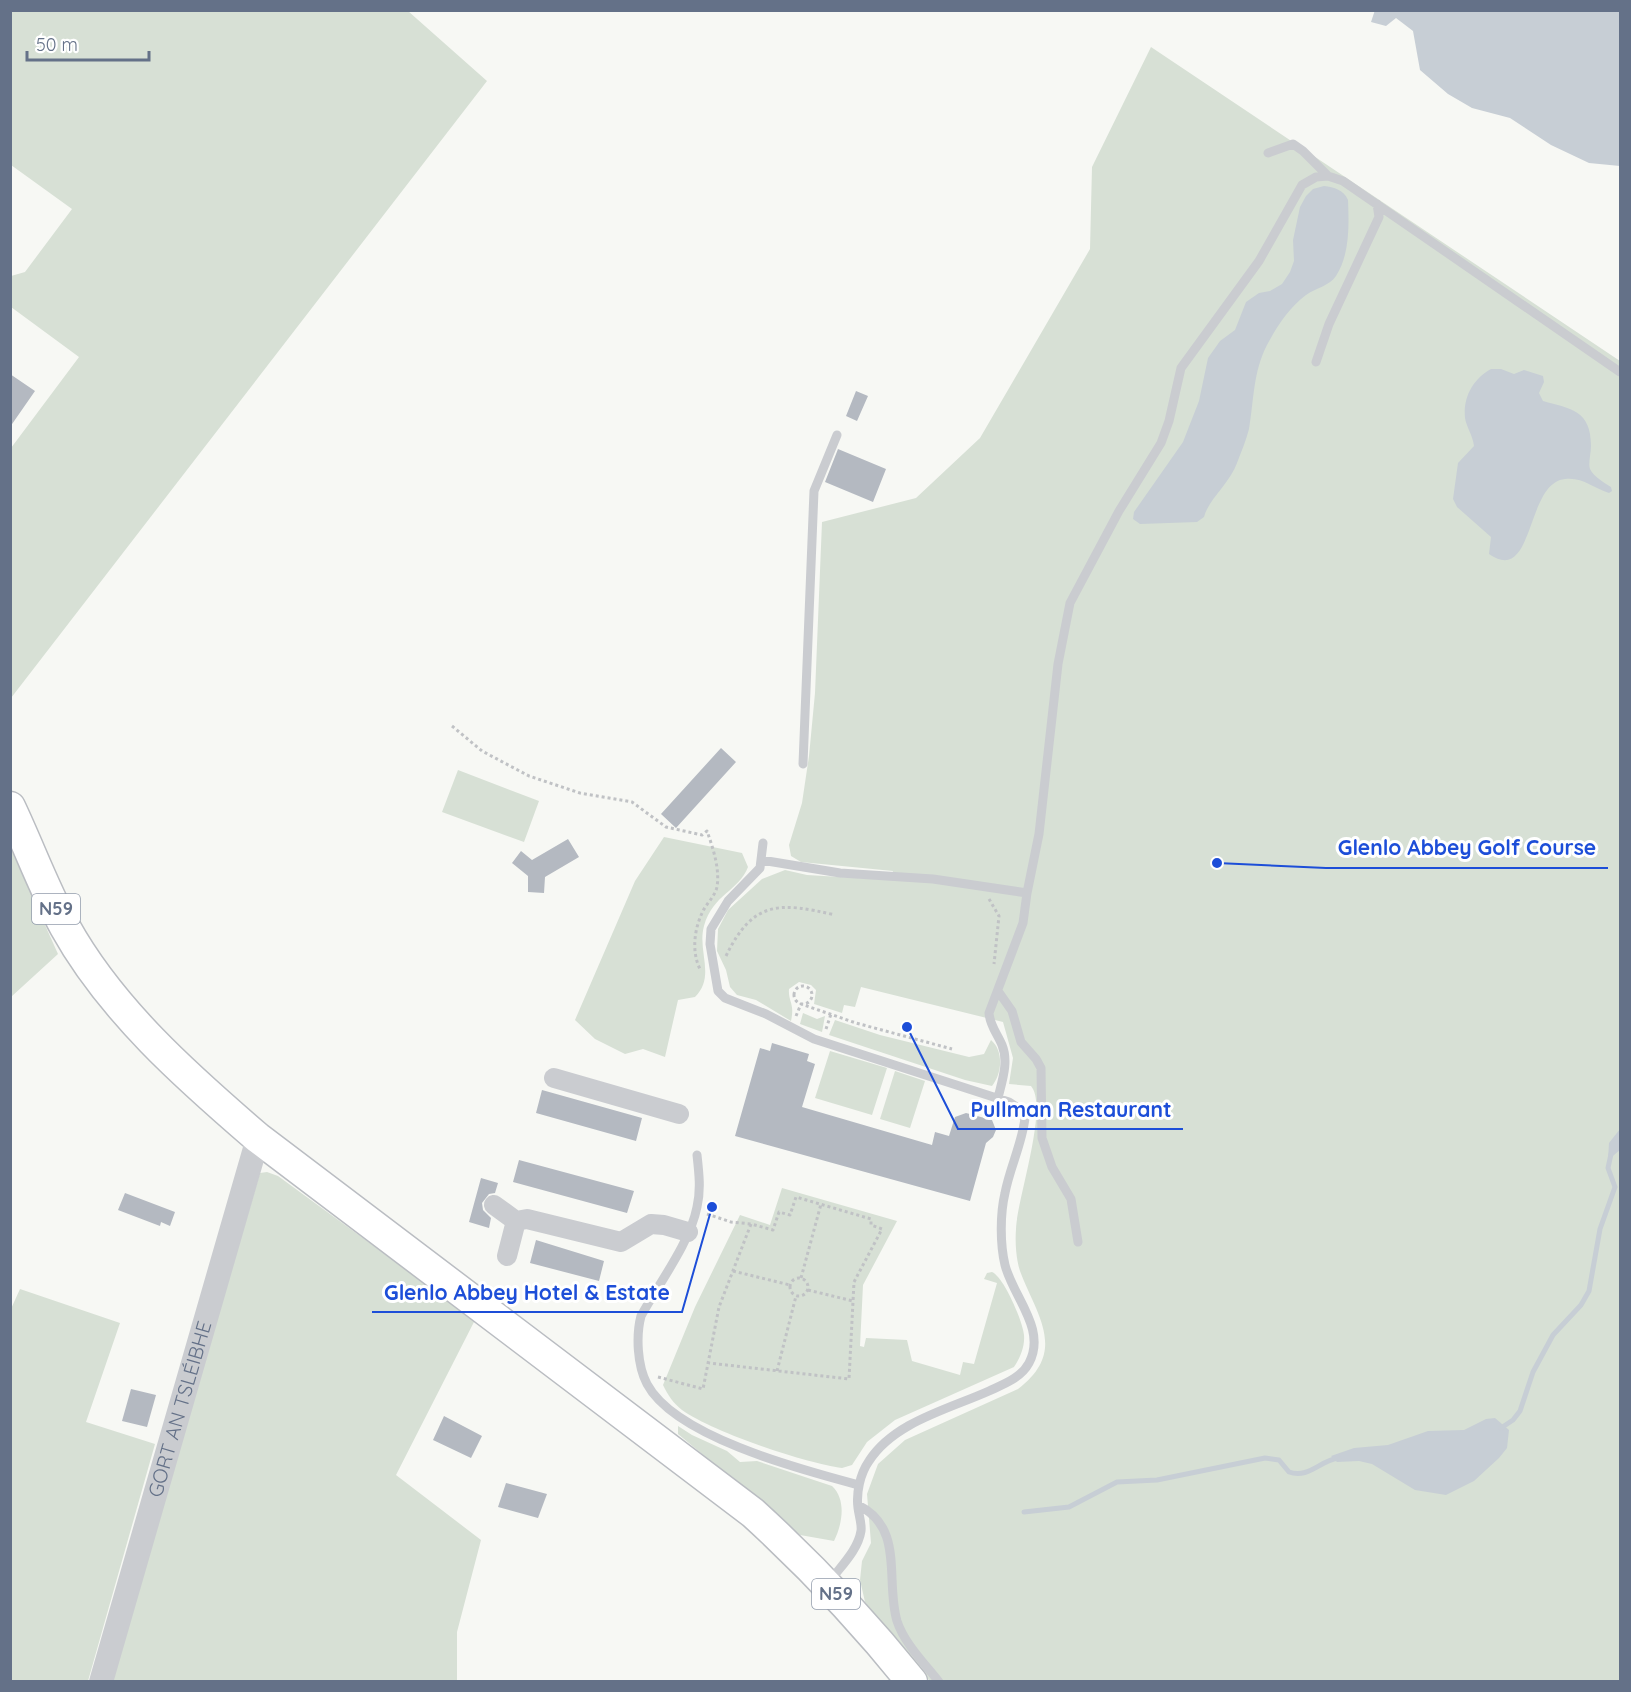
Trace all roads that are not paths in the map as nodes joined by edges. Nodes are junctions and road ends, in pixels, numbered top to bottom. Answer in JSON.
{"nodes":[{"id":1,"x":1268,"y":153,"type":"dead end"},
{"id":2,"x":1328,"y":176,"type":"junction"},
{"id":3,"x":1377,"y":204,"type":"junction"},
{"id":4,"x":1316,"y":362,"type":"dead end"},
{"id":5,"x":1620,"y":372,"type":"edge"},
{"id":6,"x":837,"y":435,"type":"dead end"},
{"id":7,"x":803,"y":764,"type":"dead end"},
{"id":8,"x":10,"y":807,"type":"edge"},
{"id":9,"x":763,"y":843,"type":"dead end"},
{"id":10,"x":761,"y":860,"type":"junction"},
{"id":11,"x":1027,"y":893,"type":"junction"},
{"id":12,"x":998,"y":991,"type":"junction"},
{"id":13,"x":554,"y":1078,"type":"dead end"},
{"id":14,"x":998,"y":1098,"type":"junction"},
{"id":15,"x":679,"y":1114,"type":"dead end"},
{"id":16,"x":258,"y":1138,"type":"junction"},
{"id":17,"x":697,"y":1155,"type":"dead end"},
{"id":18,"x":494,"y":1205,"type":"dead end"},
{"id":19,"x":516,"y":1221,"type":"junction"},
{"id":20,"x":688,"y":1232,"type":"junction"},
{"id":21,"x":1078,"y":1242,"type":"dead end"},
{"id":22,"x":507,"y":1256,"type":"dead end"},
{"id":23,"x":859,"y":1485,"type":"junction"},
{"id":24,"x":858,"y":1504,"type":"junction"},
{"id":25,"x":827,"y":1585,"type":"junction"},
{"id":26,"x":101,"y":1682,"type":"edge"},
{"id":27,"x":912,"y":1682,"type":"edge"},
{"id":28,"x":939,"y":1682,"type":"edge"}],
"edges":[{"from":1,"to":2,"type":"lane"},
{"from":2,"to":3,"type":"lane"},
{"from":2,"to":11,"type":"lane"},
{"from":3,"to":4,"type":"lane"},
{"from":3,"to":5,"type":"lane"},
{"from":6,"to":7,"type":"lane"},
{"from":8,"to":16,"type":"main road","number":"N59"},
{"from":9,"to":10,"type":"lane"},
{"from":10,"to":11,"type":"lane"},
{"from":10,"to":14,"type":"lane"},
{"from":11,"to":12,"type":"lane"},
{"from":12,"to":14,"type":"lane"},
{"from":12,"to":21,"type":"lane"},
{"from":13,"to":15,"type":"street"},
{"from":14,"to":23,"type":"lane"},
{"from":16,"to":25,"type":"main road","number":"N59"},
{"from":16,"to":26,"type":"street","name":"GORT AN TSLÉIBHE"},
{"from":17,"to":20,"type":"lane"},
{"from":18,"to":19,"type":"street"},
{"from":19,"to":20,"type":"street"},
{"from":19,"to":22,"type":"street"},
{"from":20,"to":23,"type":"lane"},
{"from":23,"to":24,"type":"lane"},
{"from":24,"to":25,"type":"lane"},
{"from":24,"to":28,"type":"lane"},
{"from":25,"to":27,"type":"main road","number":"N59"}]}
